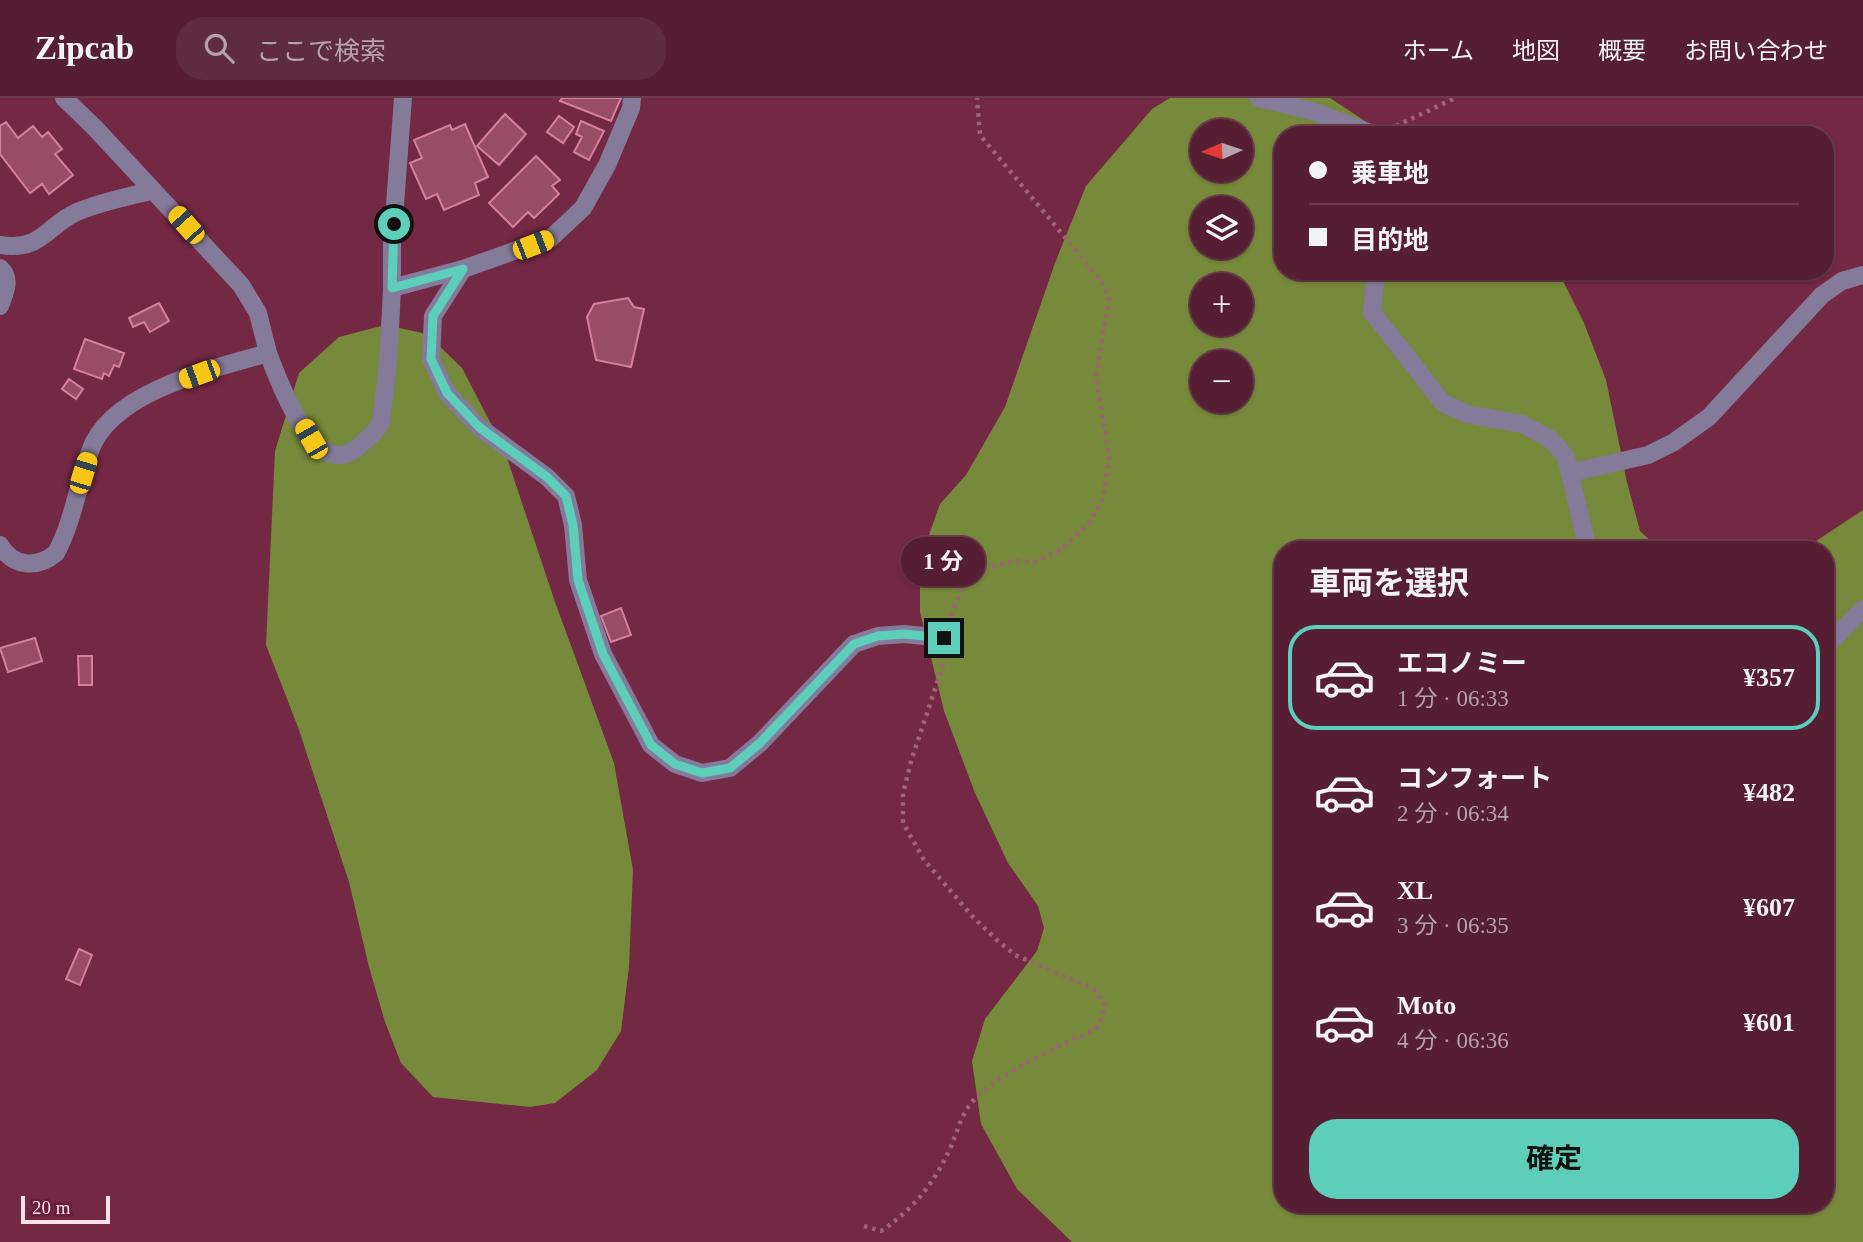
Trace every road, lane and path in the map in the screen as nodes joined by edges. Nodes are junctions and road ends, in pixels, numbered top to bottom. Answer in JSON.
{"nodes":[{"id":1,"x":64,"y":98,"type":"edge"},
{"id":2,"x":403,"y":98,"type":"edge"},
{"id":3,"x":632,"y":98,"type":"edge"},
{"id":4,"x":977,"y":98,"type":"edge"},
{"id":5,"x":1259,"y":98,"type":"edge"},
{"id":6,"x":1455,"y":98,"type":"edge"},
{"id":7,"x":1362,"y":126,"type":"edge"},
{"id":8,"x":1395,"y":126,"type":"edge"},
{"id":9,"x":151,"y":191,"type":"junction"},
{"id":10,"x":0,"y":245,"type":"edge"},
{"id":11,"x":0,"y":268,"type":"edge"},
{"id":12,"x":463,"y":269,"type":"junction"},
{"id":13,"x":1863,"y":275,"type":"edge"},
{"id":14,"x":1375,"y":280,"type":"edge"},
{"id":15,"x":392,"y":288,"type":"junction"},
{"id":16,"x":0,"y":306,"type":"edge"},
{"id":17,"x":268,"y":353,"type":"junction"},
{"id":18,"x":1570,"y":473,"type":"junction"},
{"id":19,"x":1586,"y":541,"type":"edge"},
{"id":20,"x":0,"y":545,"type":"edge"},
{"id":21,"x":1863,"y":609,"type":"edge"},
{"id":22,"x":944,"y":638,"type":"junction"},
{"id":23,"x":1834,"y":639,"type":"edge"},
{"id":24,"x":864,"y":1226,"type":"dead end"}],
"edges":[{"from":1,"to":9,"type":"street"},
{"from":2,"to":15,"type":"street"},
{"from":3,"to":12,"type":"street"},
{"from":4,"to":22,"type":"path"},
{"from":5,"to":7,"type":"street"},
{"from":6,"to":8,"type":"path"},
{"from":9,"to":10,"type":"street"},
{"from":9,"to":17,"type":"street"},
{"from":11,"to":16,"type":"street"},
{"from":12,"to":15,"type":"street"},
{"from":12,"to":22,"type":"street"},
{"from":13,"to":18,"type":"street"},
{"from":14,"to":18,"type":"street"},
{"from":15,"to":17,"type":"street"},
{"from":17,"to":20,"type":"street"},
{"from":18,"to":19,"type":"street"},
{"from":21,"to":23,"type":"street"},
{"from":22,"to":24,"type":"path"}]}
